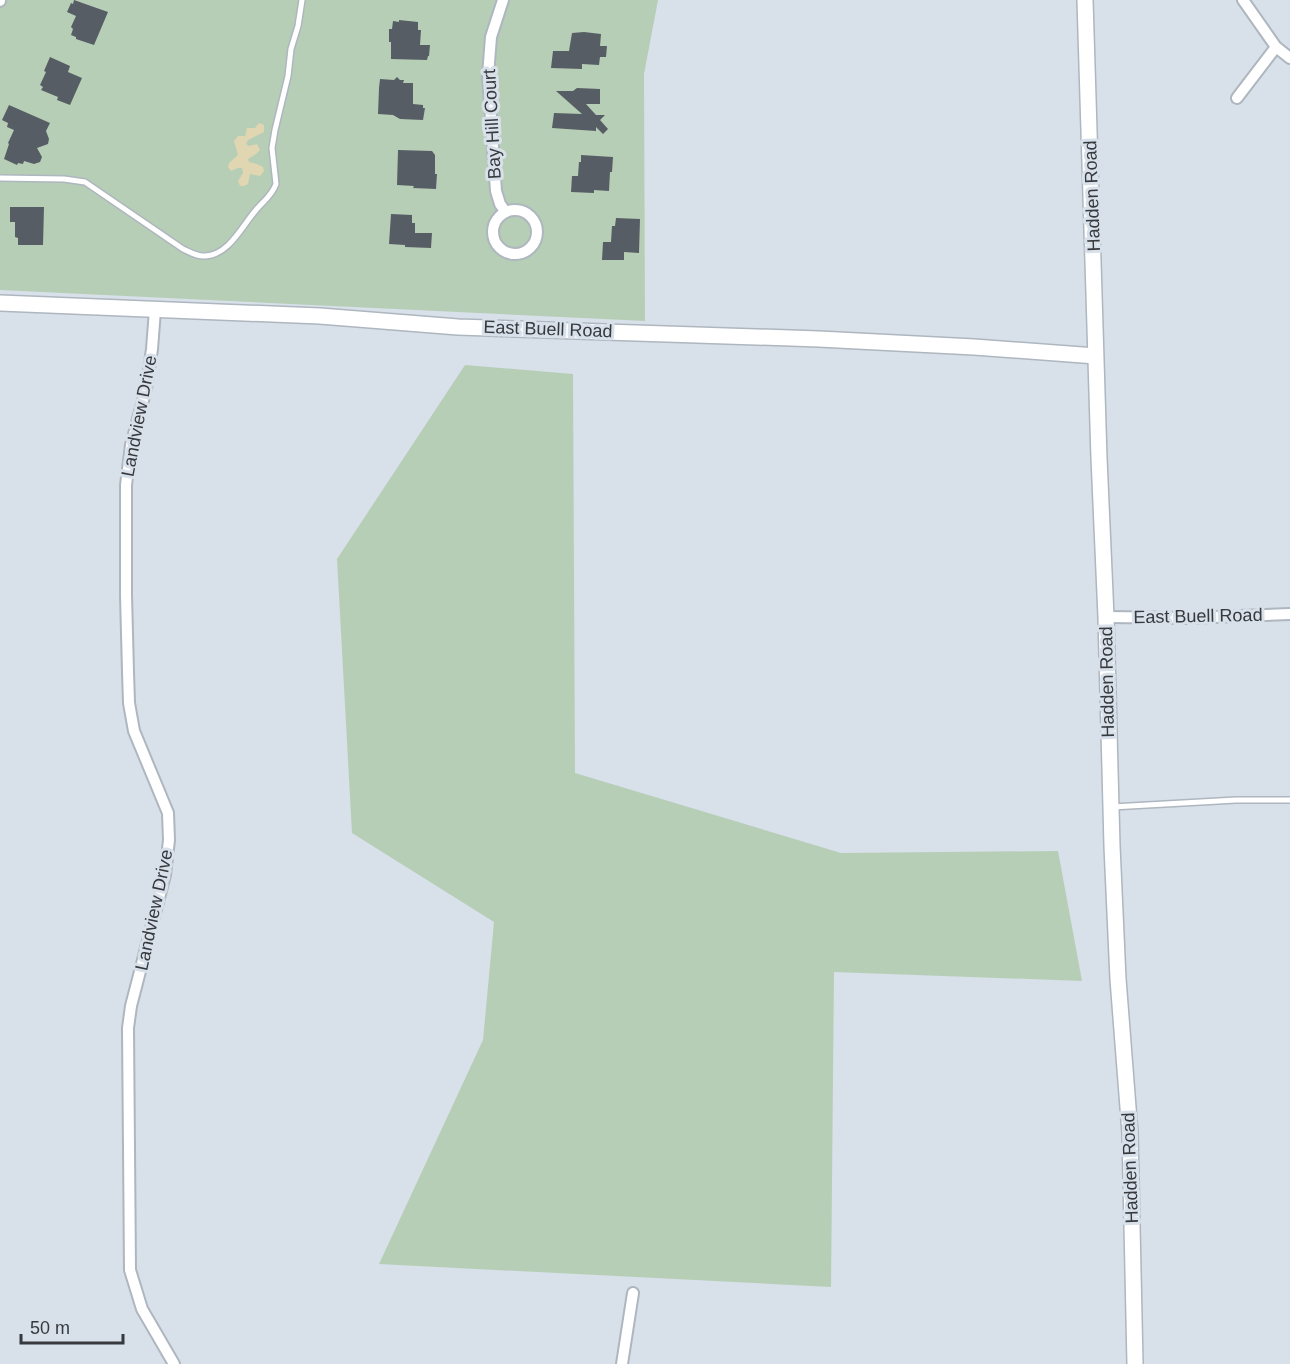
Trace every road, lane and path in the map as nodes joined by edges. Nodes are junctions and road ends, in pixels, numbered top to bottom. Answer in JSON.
{"nodes":[{"id":1,"x":302,"y":0,"type":"edge"},
{"id":2,"x":503,"y":0,"type":"edge"},
{"id":3,"x":1085,"y":0,"type":"edge"},
{"id":4,"x":1243,"y":0,"type":"edge"},
{"id":5,"x":1276,"y":47,"type":"junction"},
{"id":6,"x":1290,"y":58,"type":"edge"},
{"id":7,"x":1237,"y":98,"type":"dead end"},
{"id":8,"x":0,"y":178,"type":"edge"},
{"id":9,"x":505,"y":212,"type":"junction"},
{"id":10,"x":0,"y":303,"type":"edge"},
{"id":11,"x":155,"y":310,"type":"junction"},
{"id":12,"x":1096,"y":356,"type":"junction"},
{"id":13,"x":1290,"y":614,"type":"edge"},
{"id":14,"x":1106,"y":617,"type":"junction"},
{"id":15,"x":1290,"y":800,"type":"edge"},
{"id":16,"x":1110,"y":807,"type":"junction"},
{"id":17,"x":633,"y":1293,"type":"dead end"},
{"id":18,"x":174,"y":1364,"type":"edge"},
{"id":19,"x":622,"y":1364,"type":"edge"},
{"id":20,"x":1135,"y":1364,"type":"edge"}],
"edges":[{"from":1,"to":8,"type":"lane"},
{"from":2,"to":9,"type":"street","name":"Bay Hill Court"},
{"from":3,"to":12,"type":"street","name":"Hadden Road"},
{"from":4,"to":5,"type":"street"},
{"from":5,"to":6,"type":"street"},
{"from":5,"to":7,"type":"street"},
{"from":9,"to":9,"type":"street"},
{"from":10,"to":11,"type":"street","name":"East Buell Road"},
{"from":11,"to":12,"type":"street","name":"East Buell Road"},
{"from":11,"to":18,"type":"street","name":"Landview Drive"},
{"from":12,"to":14,"type":"street","name":"Hadden Road"},
{"from":13,"to":14,"type":"street","name":"East Buell Road"},
{"from":14,"to":16,"type":"street","name":"Hadden Road"},
{"from":15,"to":16,"type":"lane"},
{"from":16,"to":20,"type":"street","name":"Hadden Road"},
{"from":17,"to":19,"type":"street"}]}
